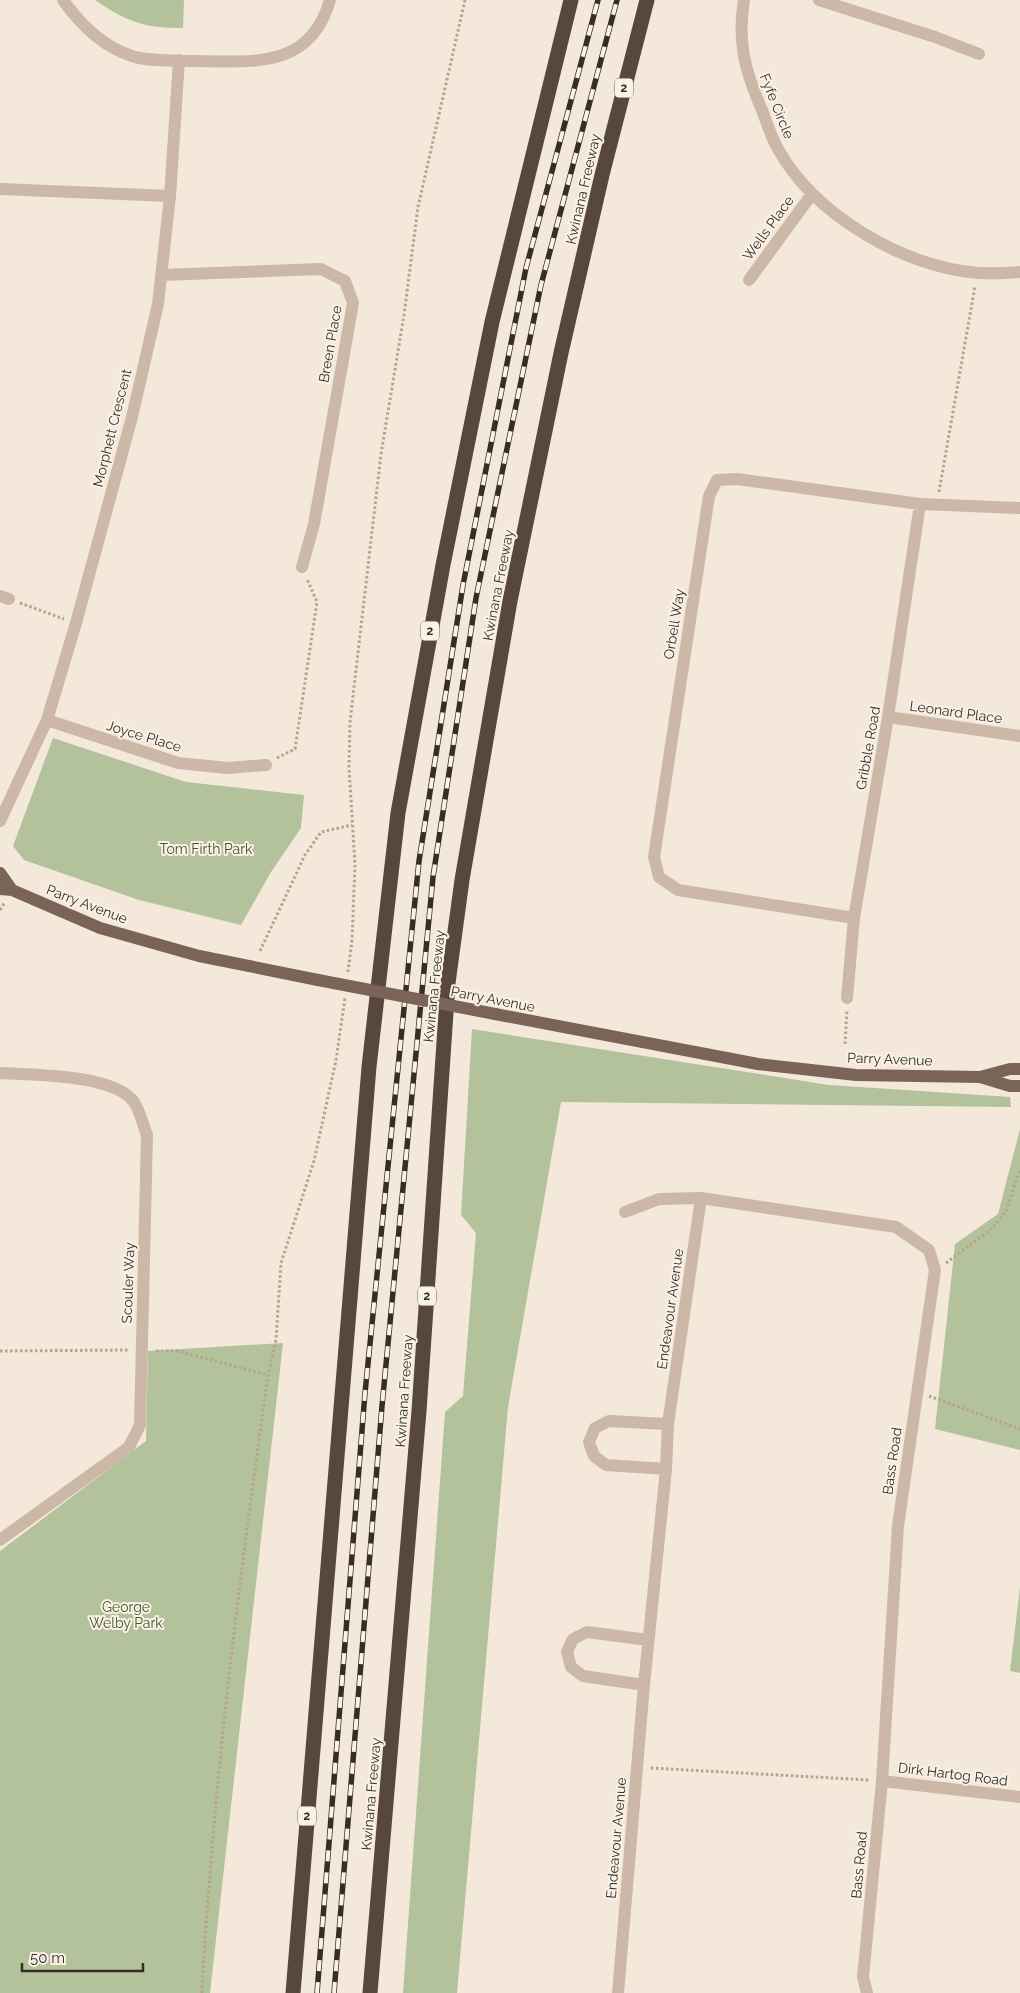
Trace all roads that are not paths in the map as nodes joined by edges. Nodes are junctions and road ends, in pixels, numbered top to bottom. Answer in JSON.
{"nodes":[{"id":1,"x":63,"y":0,"type":"edge"},
{"id":2,"x":330,"y":0,"type":"edge"},
{"id":3,"x":571,"y":0,"type":"edge"},
{"id":4,"x":646,"y":0,"type":"edge"},
{"id":5,"x":744,"y":0,"type":"edge"},
{"id":6,"x":819,"y":0,"type":"edge"},
{"id":7,"x":979,"y":54,"type":"dead end"},
{"id":8,"x":179,"y":60,"type":"junction"},
{"id":9,"x":0,"y":188,"type":"edge"},
{"id":10,"x":812,"y":194,"type":"junction"},
{"id":11,"x":170,"y":196,"type":"junction"},
{"id":12,"x":1020,"y":272,"type":"edge"},
{"id":13,"x":162,"y":275,"type":"junction"},
{"id":14,"x":749,"y":280,"type":"dead end"},
{"id":15,"x":920,"y":504,"type":"junction"},
{"id":16,"x":1020,"y":508,"type":"edge"},
{"id":17,"x":302,"y":567,"type":"road end"},
{"id":18,"x":888,"y":717,"type":"junction"},
{"id":19,"x":46,"y":720,"type":"junction"},
{"id":20,"x":1020,"y":736,"type":"edge"},
{"id":21,"x":266,"y":765,"type":"road end"},
{"id":22,"x":0,"y":821,"type":"edge"},
{"id":23,"x":0,"y":873,"type":"edge"},
{"id":24,"x":6,"y":889,"type":"edge"},
{"id":25,"x":854,"y":918,"type":"junction"},
{"id":26,"x":847,"y":998,"type":"road end"},
{"id":27,"x":1020,"y":1069,"type":"edge"},
{"id":28,"x":0,"y":1073,"type":"edge"},
{"id":29,"x":980,"y":1077,"type":"junction"},
{"id":30,"x":1020,"y":1086,"type":"edge"},
{"id":31,"x":701,"y":1198,"type":"junction"},
{"id":32,"x":625,"y":1212,"type":"dead end"},
{"id":33,"x":668,"y":1424,"type":"junction"},
{"id":34,"x":666,"y":1468,"type":"junction"},
{"id":35,"x":0,"y":1540,"type":"edge"},
{"id":36,"x":648,"y":1640,"type":"junction"},
{"id":37,"x":644,"y":1685,"type":"junction"},
{"id":38,"x":882,"y":1781,"type":"junction"},
{"id":39,"x":1020,"y":1797,"type":"edge"},
{"id":40,"x":293,"y":1993,"type":"edge"},
{"id":41,"x":370,"y":1993,"type":"edge"},
{"id":42,"x":618,"y":1993,"type":"edge"},
{"id":43,"x":867,"y":1993,"type":"edge"}],
"edges":[{"from":1,"to":8,"type":"street"},
{"from":2,"to":8,"type":"street"},
{"from":3,"to":40,"type":"highway","number":"2"},
{"from":4,"to":41,"type":"highway","name":"Kwinana Freeway","number":"2"},
{"from":5,"to":10,"type":"street","name":"Fyfe Circle"},
{"from":6,"to":7,"type":"street"},
{"from":8,"to":11,"type":"street","name":"Morphett Crescent"},
{"from":9,"to":11,"type":"street"},
{"from":10,"to":12,"type":"street","name":"Fyfe Circle"},
{"from":10,"to":14,"type":"street","name":"Wells Place"},
{"from":11,"to":13,"type":"street","name":"Morphett Crescent"},
{"from":13,"to":17,"type":"street","name":"Breen Place"},
{"from":13,"to":19,"type":"street","name":"Morphett Crescent"},
{"from":15,"to":16,"type":"street","name":"Orbell Way"},
{"from":15,"to":18,"type":"street","name":"Gribble Road"},
{"from":15,"to":25,"type":"street","name":"Orbell Way"},
{"from":18,"to":20,"type":"street","name":"Leonard Place"},
{"from":18,"to":25,"type":"street","name":"Gribble Road"},
{"from":19,"to":21,"type":"street","name":"Joyce Place"},
{"from":19,"to":22,"type":"street","name":"Morphett Crescent"},
{"from":23,"to":24,"type":"main road","name":"Parry Avenue"},
{"from":24,"to":29,"type":"main road","name":"Parry Avenue","bridge":true},
{"from":25,"to":26,"type":"street","name":"Gribble Road"},
{"from":27,"to":29,"type":"main road","name":"Parry Avenue"},
{"from":28,"to":35,"type":"street","name":"Scouler Way"},
{"from":29,"to":30,"type":"main road","name":"Parry Avenue"},
{"from":31,"to":32,"type":"street"},
{"from":31,"to":33,"type":"street","name":"Endeavour Avenue"},
{"from":31,"to":38,"type":"street","name":"Bass Road"},
{"from":33,"to":34,"type":"street","name":"Endeavour Avenue"},
{"from":33,"to":34,"type":"street"},
{"from":34,"to":36,"type":"street","name":"Endeavour Avenue"},
{"from":36,"to":37,"type":"street","name":"Endeavour Avenue"},
{"from":36,"to":37,"type":"street"},
{"from":37,"to":42,"type":"street","name":"Endeavour Avenue"},
{"from":38,"to":39,"type":"street","name":"Dirk Hartog Road"},
{"from":38,"to":43,"type":"street","name":"Bass Road"}]}
